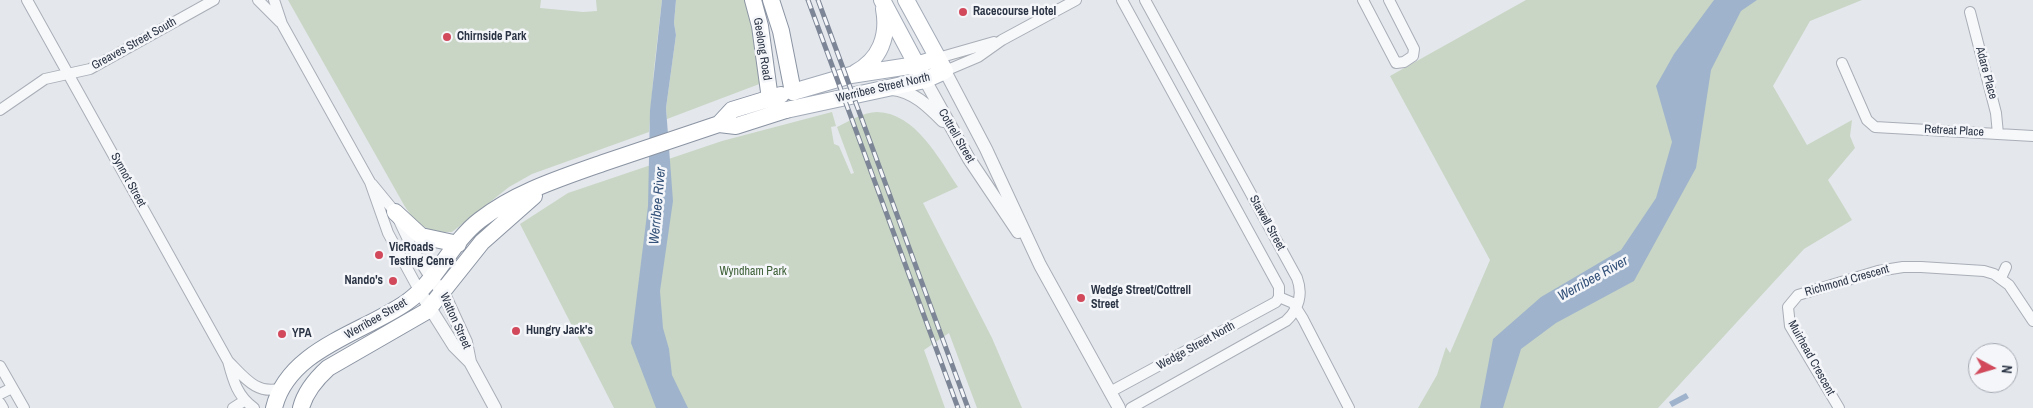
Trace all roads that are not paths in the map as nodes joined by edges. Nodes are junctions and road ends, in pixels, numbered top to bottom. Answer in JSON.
{"nodes":[{"id":1,"x":27,"y":0,"type":"edge"},
{"id":2,"x":214,"y":0,"type":"edge"},
{"id":3,"x":258,"y":0,"type":"edge"},
{"id":4,"x":274,"y":0,"type":"edge"},
{"id":5,"x":753,"y":0,"type":"edge"},
{"id":6,"x":771,"y":0,"type":"edge"},
{"id":7,"x":882,"y":0,"type":"edge"},
{"id":8,"x":906,"y":0,"type":"edge"},
{"id":9,"x":1076,"y":0,"type":"edge"},
{"id":10,"x":1122,"y":0,"type":"edge"},
{"id":11,"x":1145,"y":0,"type":"edge"},
{"id":12,"x":1363,"y":0,"type":"edge"},
{"id":13,"x":1389,"y":0,"type":"edge"},
{"id":14,"x":1970,"y":12,"type":"dead end"},
{"id":15,"x":282,"y":24,"type":"junction"},
{"id":16,"x":1002,"y":40,"type":"junction"},
{"id":17,"x":1842,"y":63,"type":"dead end"},
{"id":18,"x":916,"y":65,"type":"junction"},
{"id":19,"x":942,"y":65,"type":"junction"},
{"id":20,"x":69,"y":74,"type":"junction"},
{"id":21,"x":851,"y":75,"type":"junction"},
{"id":22,"x":924,"y":80,"type":"junction"},
{"id":23,"x":1187,"y":80,"type":"junction"},
{"id":24,"x":1172,"y":88,"type":"junction"},
{"id":25,"x":882,"y":89,"type":"junction"},
{"id":26,"x":792,"y":92,"type":"junction"},
{"id":27,"x":770,"y":99,"type":"junction"},
{"id":28,"x":0,"y":110,"type":"edge"},
{"id":29,"x":786,"y":110,"type":"junction"},
{"id":30,"x":718,"y":124,"type":"junction"},
{"id":31,"x":954,"y":132,"type":"junction"},
{"id":32,"x":1998,"y":134,"type":"junction"},
{"id":33,"x":2033,"y":136,"type":"edge"},
{"id":34,"x":1220,"y":141,"type":"junction"},
{"id":35,"x":1205,"y":149,"type":"junction"},
{"id":36,"x":553,"y":180,"type":"junction"},
{"id":37,"x":370,"y":182,"type":"junction"},
{"id":38,"x":395,"y":212,"type":"junction"},
{"id":39,"x":458,"y":244,"type":"junction"},
{"id":40,"x":1040,"y":266,"type":"junction"},
{"id":41,"x":2006,"y":267,"type":"dead end"},
{"id":42,"x":431,"y":278,"type":"junction"},
{"id":43,"x":2001,"y":278,"type":"junction"},
{"id":44,"x":420,"y":292,"type":"junction"},
{"id":45,"x":444,"y":292,"type":"junction"},
{"id":46,"x":1280,"y":298,"type":"junction"},
{"id":47,"x":430,"y":307,"type":"junction"},
{"id":48,"x":1788,"y":307,"type":"joint"},
{"id":49,"x":1296,"y":308,"type":"junction"},
{"id":50,"x":2033,"y":321,"type":"edge"},
{"id":51,"x":228,"y":360,"type":"junction"},
{"id":52,"x":470,"y":362,"type":"junction"},
{"id":53,"x":0,"y":366,"type":"edge"},
{"id":54,"x":12,"y":388,"type":"junction"},
{"id":55,"x":282,"y":388,"type":"junction"},
{"id":56,"x":1110,"y":392,"type":"junction"},
{"id":57,"x":0,"y":394,"type":"edge"},
{"id":58,"x":244,"y":401,"type":"junction"},
{"id":59,"x":303,"y":402,"type":"edge"},
{"id":60,"x":0,"y":403,"type":"edge"},
{"id":61,"x":3,"y":408,"type":"edge"},
{"id":62,"x":24,"y":408,"type":"edge"},
{"id":63,"x":234,"y":408,"type":"edge"},
{"id":64,"x":254,"y":408,"type":"edge"},
{"id":65,"x":274,"y":408,"type":"edge"},
{"id":66,"x":287,"y":408,"type":"edge"},
{"id":67,"x":495,"y":408,"type":"edge"},
{"id":68,"x":1119,"y":408,"type":"edge"},
{"id":69,"x":1132,"y":408,"type":"edge"},
{"id":70,"x":1349,"y":408,"type":"edge"},
{"id":71,"x":1839,"y":408,"type":"edge"}],
"edges":[{"from":1,"to":20,"type":"street","name":"Synnot Street"},
{"from":2,"to":20,"type":"street","name":"Greaves Street South"},
{"from":3,"to":15,"type":"street","name":"Watton Street"},
{"from":4,"to":15,"type":"street","name":"Watton Street"},
{"from":5,"to":27,"type":"main road","name":"Geelong Road"},
{"from":6,"to":26,"type":"main road","name":"Geelong Road"},
{"from":7,"to":18,"type":"main road","name":"Cottrell Street"},
{"from":7,"to":21,"type":"main road"},
{"from":8,"to":19,"type":"main road","name":"Cottrell Street"},
{"from":9,"to":16,"type":"street","name":"Werribee Street North"},
{"from":10,"to":24,"type":"street","name":"Stawell Street"},
{"from":11,"to":23,"type":"street","name":"Stawell Street"},
{"from":12,"to":13,"type":"street"},
{"from":14,"to":32,"type":"street","name":"Adare Place"},
{"from":15,"to":37,"type":"street","name":"Watton Street"},
{"from":16,"to":19,"type":"street","name":"Werribee Street North"},
{"from":16,"to":19,"type":"street","name":"Werribee Street North"},
{"from":17,"to":32,"type":"street","name":"Retreat Place"},
{"from":18,"to":19,"type":"main road","name":"Werribee Street North"},
{"from":18,"to":21,"type":"main road","name":"Werribee Street North"},
{"from":18,"to":22,"type":"main road","name":"Cottrell Street"},
{"from":19,"to":22,"type":"main road","name":"Werribee Street North"},
{"from":19,"to":40,"type":"street","name":"Cottrell Street"},
{"from":20,"to":28,"type":"street","name":"Greaves Street South"},
{"from":20,"to":51,"type":"street","name":"Synnot Street"},
{"from":21,"to":26,"type":"main road","name":"Werribee Street North"},
{"from":22,"to":25,"type":"main road","name":"Werribee Street North"},
{"from":22,"to":31,"type":"street","name":"Cottrell Street"},
{"from":23,"to":24,"type":"street"},
{"from":23,"to":34,"type":"street","name":"Stawell Street"},
{"from":24,"to":35,"type":"street","name":"Stawell Street"},
{"from":25,"to":29,"type":"main road","name":"Werribee Street North"},
{"from":25,"to":31,"type":"street"},
{"from":26,"to":27,"type":"main road","name":"Werribee Street"},
{"from":26,"to":29,"type":"main road"},
{"from":27,"to":29,"type":"main road"},
{"from":27,"to":30,"type":"main road","name":"Werribee Street"},
{"from":29,"to":30,"type":"main road","name":"Werribee Street"},
{"from":30,"to":36,"type":"main road","name":"Werribee Street"},
{"from":31,"to":40,"type":"street","name":"Cottrell Street"},
{"from":32,"to":33,"type":"street","name":"Retreat Place"},
{"from":34,"to":35,"type":"street"},
{"from":34,"to":49,"type":"street","name":"Stawell Street"},
{"from":35,"to":46,"type":"street","name":"Stawell Street"},
{"from":36,"to":39,"type":"main road","name":"Werribee Street"},
{"from":36,"to":45,"type":"main road","name":"Werribee Street"},
{"from":37,"to":38,"type":"street","name":"Watton Street"},
{"from":37,"to":44,"type":"street","name":"Watton Street"},
{"from":38,"to":39,"type":"main road"},
{"from":38,"to":42,"type":"street","name":"Watton Street"},
{"from":39,"to":42,"type":"main road","name":"Werribee Street"},
{"from":40,"to":56,"type":"street","name":"Cottrell Street"},
{"from":41,"to":43,"type":"street"},
{"from":42,"to":44,"type":"main road","name":"Werribee Street"},
{"from":42,"to":45,"type":"street","name":"Watton Street"},
{"from":43,"to":48,"type":"street","name":"Richmond Crescent"},
{"from":43,"to":50,"type":"street"},
{"from":44,"to":47,"type":"street","name":"Watton Street"},
{"from":44,"to":55,"type":"main road","name":"Werribee Street"},
{"from":45,"to":47,"type":"main road","name":"Werribee Street"},
{"from":45,"to":52,"type":"street","name":"Watton Street"},
{"from":46,"to":49,"type":"street"},
{"from":46,"to":56,"type":"street","name":"Wedge Street North"},
{"from":47,"to":52,"type":"street","name":"Watton Street"},
{"from":47,"to":59,"type":"main road","name":"Werribee Street"},
{"from":48,"to":71,"type":"street","name":"Muirhead Crescent"},
{"from":49,"to":69,"type":"street","name":"Wedge Street North"},
{"from":49,"to":70,"type":"street"},
{"from":51,"to":55,"type":"street","name":"Synnot Street"},
{"from":51,"to":58,"type":"street","name":"Synnot Street"},
{"from":52,"to":67,"type":"street","name":"Watton Street"},
{"from":53,"to":54,"type":"street"},
{"from":54,"to":57,"type":"street"},
{"from":54,"to":62,"type":"street"},
{"from":55,"to":65,"type":"main road","name":"Werribee Street"},
{"from":56,"to":68,"type":"street","name":"Cottrell Street"},
{"from":58,"to":63,"type":"street"},
{"from":58,"to":64,"type":"street","name":"Synnot Street"},
{"from":59,"to":66,"type":"main road"},
{"from":60,"to":61,"type":"street"}]}
